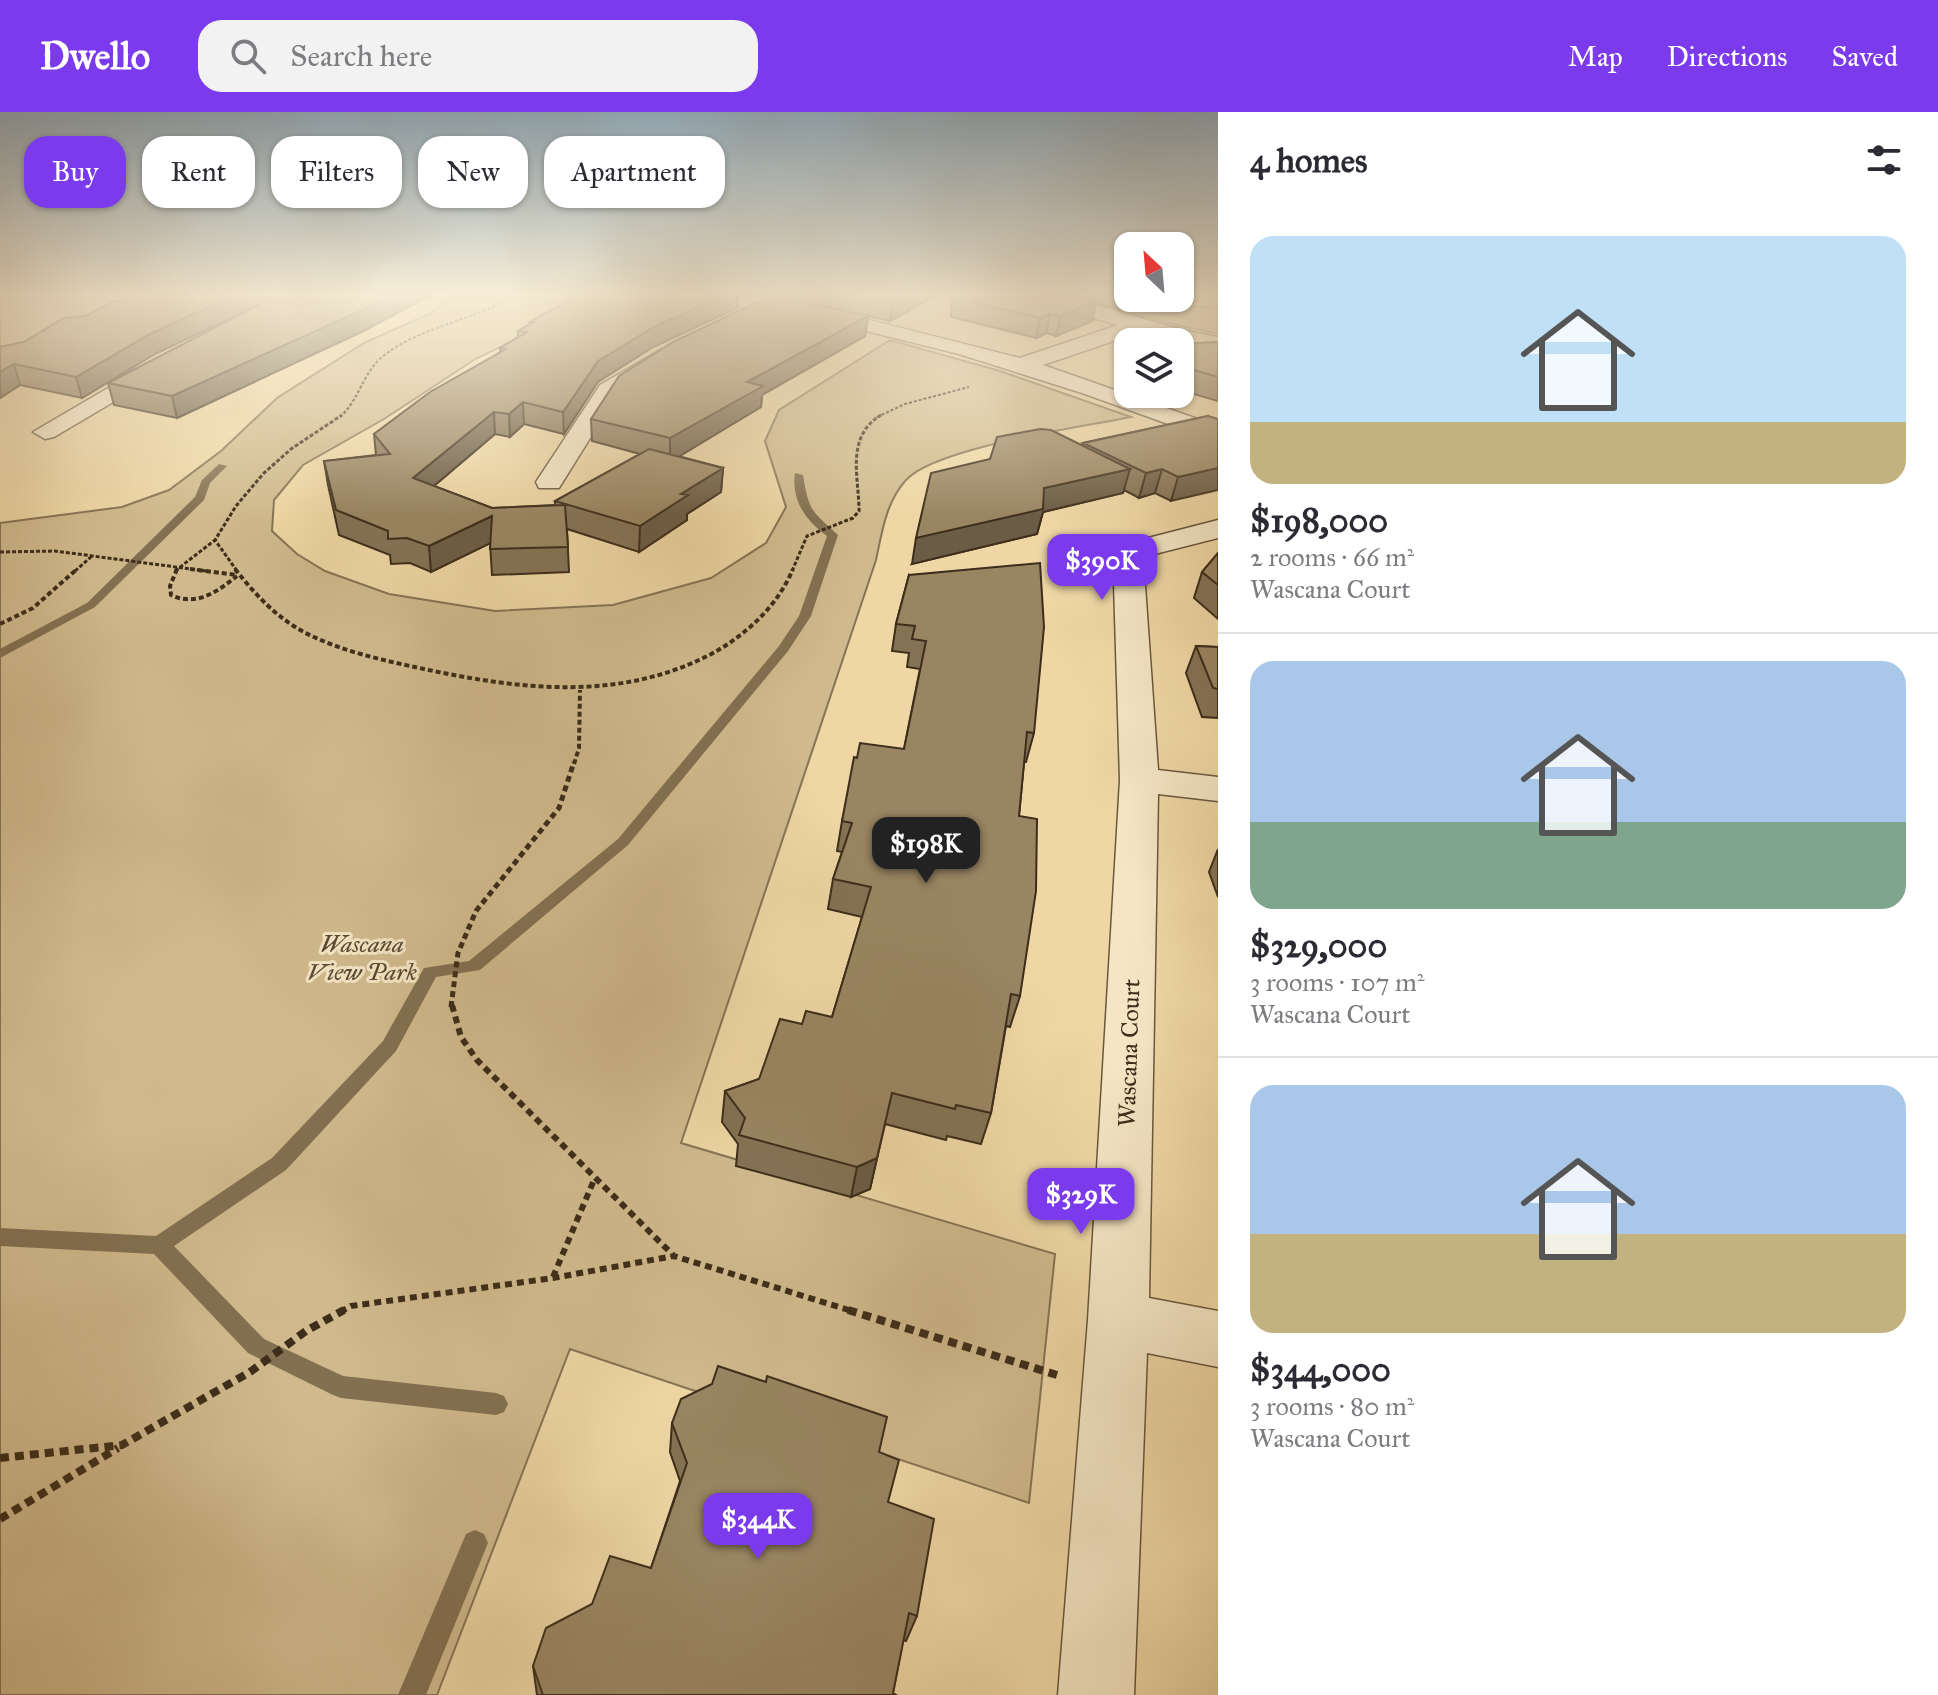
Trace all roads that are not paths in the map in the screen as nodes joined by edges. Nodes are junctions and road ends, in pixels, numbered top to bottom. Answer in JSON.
{"nodes":[{"id":1,"x":156,"y":368,"type":"edge"},
{"id":2,"x":646,"y":368,"type":"edge"},
{"id":3,"x":1032,"y":368,"type":"edge"},
{"id":4,"x":1098,"y":368,"type":"dead end"},
{"id":5,"x":1069,"y":379,"type":"junction"},
{"id":6,"x":45,"y":432,"type":"dead end"},
{"id":7,"x":1218,"y":435,"type":"edge"},
{"id":8,"x":549,"y":482,"type":"dead end"},
{"id":9,"x":1218,"y":529,"type":"edge"},
{"id":10,"x":1139,"y":780,"type":"junction"},
{"id":11,"x":1218,"y":789,"type":"edge"},
{"id":12,"x":1118,"y":1320,"type":"junction"},
{"id":13,"x":1218,"y":1339,"type":"edge"},
{"id":14,"x":1096,"y":1695,"type":"edge"}],
"edges":[{"from":1,"to":6,"type":"street"},
{"from":2,"to":8,"type":"street"},
{"from":3,"to":5,"type":"street"},
{"from":4,"to":5,"type":"street"},
{"from":5,"to":7,"type":"street"},
{"from":9,"to":10,"type":"street","name":"Wascana Court"},
{"from":10,"to":11,"type":"street"},
{"from":10,"to":12,"type":"street","name":"Wascana Court"},
{"from":12,"to":13,"type":"street"},
{"from":12,"to":14,"type":"street","name":"Wascana Court"}]}
